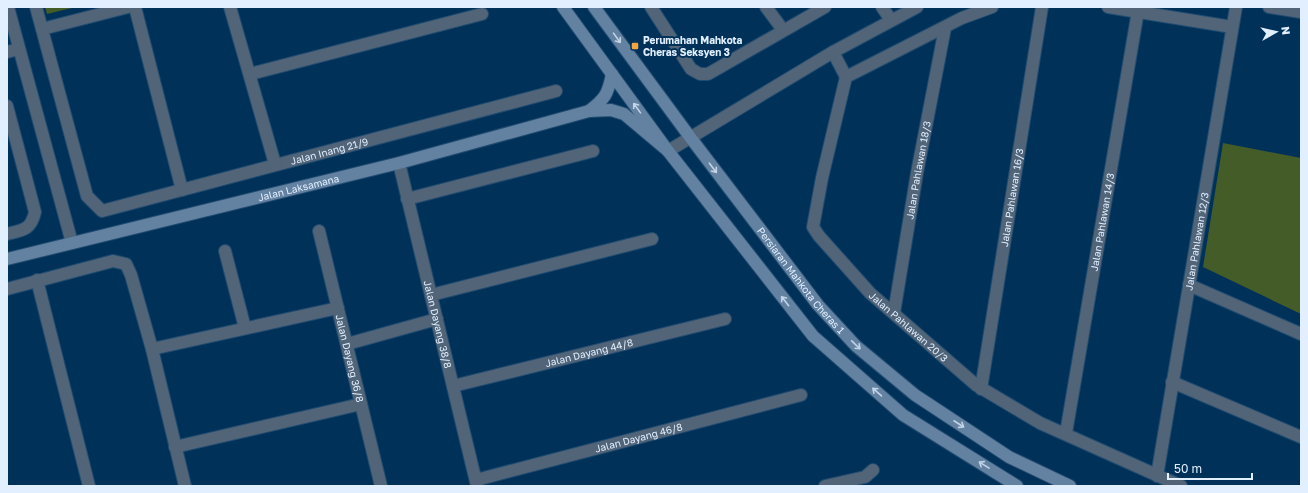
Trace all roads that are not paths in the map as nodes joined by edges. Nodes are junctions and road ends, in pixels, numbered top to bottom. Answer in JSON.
{"nodes":[{"id":1,"x":8,"y":7,"type":"edge"},
{"id":2,"x":36,"y":7,"type":"edge"},
{"id":3,"x":128,"y":7,"type":"edge"},
{"id":4,"x":135,"y":7,"type":"edge"},
{"id":5,"x":230,"y":7,"type":"edge"},
{"id":6,"x":563,"y":7,"type":"edge"},
{"id":7,"x":594,"y":7,"type":"edge"},
{"id":8,"x":651,"y":7,"type":"edge"},
{"id":9,"x":766,"y":7,"type":"edge"},
{"id":10,"x":825,"y":7,"type":"edge"},
{"id":11,"x":882,"y":7,"type":"edge"},
{"id":12,"x":917,"y":7,"type":"edge"},
{"id":13,"x":992,"y":7,"type":"edge"},
{"id":14,"x":1042,"y":7,"type":"edge"},
{"id":15,"x":1108,"y":7,"type":"edge"},
{"id":16,"x":1236,"y":7,"type":"edge"},
{"id":17,"x":1268,"y":7,"type":"edge"},
{"id":18,"x":1138,"y":11,"type":"junction"},
{"id":19,"x":1301,"y":12,"type":"edge"},
{"id":20,"x":482,"y":14,"type":"dead end"},
{"id":21,"x":891,"y":20,"type":"junction"},
{"id":22,"x":1232,"y":27,"type":"junction"},
{"id":23,"x":945,"y":28,"type":"junction"},
{"id":24,"x":42,"y":30,"type":"junction"},
{"id":25,"x":783,"y":30,"type":"junction"},
{"id":26,"x":14,"y":43,"type":"edge"},
{"id":27,"x":7,"y":52,"type":"edge"},
{"id":28,"x":833,"y":52,"type":"junction"},
{"id":29,"x":250,"y":74,"type":"junction"},
{"id":30,"x":612,"y":74,"type":"junction"},
{"id":31,"x":846,"y":78,"type":"junction"},
{"id":32,"x":556,"y":91,"type":"dead end"},
{"id":33,"x":7,"y":106,"type":"edge"},
{"id":34,"x":589,"y":111,"type":"junction"},
{"id":35,"x":690,"y":137,"type":"junction"},
{"id":36,"x":11,"y":138,"type":"edge"},
{"id":37,"x":593,"y":151,"type":"dead end"},
{"id":38,"x":668,"y":151,"type":"junction"},
{"id":39,"x":399,"y":163,"type":"junction"},
{"id":40,"x":275,"y":164,"type":"junction"},
{"id":41,"x":182,"y":190,"type":"junction"},
{"id":42,"x":407,"y":199,"type":"junction"},
{"id":43,"x":320,"y":232,"type":"dead end"},
{"id":44,"x":7,"y":234,"type":"edge"},
{"id":45,"x":652,"y":239,"type":"dead end"},
{"id":46,"x":72,"y":243,"type":"junction"},
{"id":47,"x":226,"y":251,"type":"dead end"},
{"id":48,"x":7,"y":259,"type":"edge"},
{"id":49,"x":37,"y":280,"type":"junction"},
{"id":50,"x":1189,"y":285,"type":"junction"},
{"id":51,"x":7,"y":289,"type":"edge"},
{"id":52,"x":431,"y":295,"type":"junction"},
{"id":53,"x":338,"y":308,"type":"junction"},
{"id":54,"x":894,"y":313,"type":"junction"},
{"id":55,"x":437,"y":319,"type":"junction"},
{"id":56,"x":725,"y":319,"type":"dead end"},
{"id":57,"x":245,"y":328,"type":"junction"},
{"id":58,"x":1301,"y":334,"type":"edge"},
{"id":59,"x":347,"y":344,"type":"junction"},
{"id":60,"x":152,"y":349,"type":"junction"},
{"id":61,"x":1172,"y":382,"type":"junction"},
{"id":62,"x":453,"y":386,"type":"junction"},
{"id":63,"x":981,"y":388,"type":"junction"},
{"id":64,"x":801,"y":395,"type":"dead end"},
{"id":65,"x":361,"y":404,"type":"junction"},
{"id":66,"x":1066,"y":433,"type":"junction"},
{"id":67,"x":1301,"y":436,"type":"edge"},
{"id":68,"x":175,"y":447,"type":"junction"},
{"id":69,"x":873,"y":470,"type":"dead end"},
{"id":70,"x":1157,"y":476,"type":"junction"},
{"id":71,"x":1047,"y":481,"type":"edge"},
{"id":72,"x":476,"y":483,"type":"edge"},
{"id":73,"x":88,"y":486,"type":"edge"},
{"id":74,"x":185,"y":486,"type":"edge"},
{"id":75,"x":381,"y":486,"type":"edge"},
{"id":76,"x":825,"y":486,"type":"edge"},
{"id":77,"x":1017,"y":486,"type":"edge"},
{"id":78,"x":1070,"y":486,"type":"edge"},
{"id":79,"x":1181,"y":486,"type":"edge"}],
"edges":[{"from":1,"to":26,"type":"street"},
{"from":2,"to":24,"type":"street"},
{"from":3,"to":24,"type":"street"},
{"from":4,"to":41,"type":"street"},
{"from":5,"to":29,"type":"street"},
{"from":6,"to":30,"type":"main road"},
{"from":7,"to":35,"type":"main road","name":"Persiaran Mahkota Cheras 1","one_way":true},
{"from":8,"to":25,"type":"street"},
{"from":9,"to":25,"type":"street"},
{"from":10,"to":25,"type":"street"},
{"from":11,"to":21,"type":"street"},
{"from":12,"to":21,"type":"street"},
{"from":13,"to":23,"type":"street"},
{"from":14,"to":63,"type":"street","name":"Jalan Pahlawan 16/3"},
{"from":15,"to":18,"type":"street"},
{"from":16,"to":22,"type":"street","name":"Jalan Pahlawan 12/3"},
{"from":17,"to":19,"type":"street"},
{"from":18,"to":22,"type":"street"},
{"from":18,"to":66,"type":"street","name":"Jalan Pahlawan 14/3"},
{"from":20,"to":29,"type":"street"},
{"from":21,"to":28,"type":"street"},
{"from":22,"to":50,"type":"street","name":"Jalan Pahlawan 12/3"},
{"from":23,"to":31,"type":"street"},
{"from":23,"to":54,"type":"street","name":"Jalan Pahlawan 18/3"},
{"from":24,"to":41,"type":"street","name":"Jalan Inang 21/9"},
{"from":26,"to":27,"type":"street"},
{"from":26,"to":46,"type":"street"},
{"from":28,"to":31,"type":"street"},
{"from":28,"to":35,"type":"street"},
{"from":29,"to":40,"type":"street"},
{"from":30,"to":34,"type":"main road","name":"Jalan Laksamana"},
{"from":38,"to":30,"type":"main road","one_way":true},
{"from":31,"to":54,"type":"street","name":"Jalan Pahlawan 20/3"},
{"from":32,"to":40,"type":"street","name":"Jalan Inang 21/9"},
{"from":33,"to":36,"type":"street"},
{"from":34,"to":38,"type":"main road","name":"Jalan Laksamana"},
{"from":34,"to":39,"type":"main road","name":"Jalan Laksamana"},
{"from":35,"to":38,"type":"street"},
{"from":35,"to":71,"type":"main road","name":"Persiaran Mahkota Cheras 1","one_way":true},
{"from":36,"to":44,"type":"street"},
{"from":37,"to":42,"type":"street"},
{"from":77,"to":38,"type":"main road","one_way":true},
{"from":39,"to":42,"type":"street","name":"Jalan Dayang 38/8"},
{"from":39,"to":46,"type":"main road","name":"Jalan Laksamana"},
{"from":40,"to":41,"type":"street","name":"Jalan Inang 21/9"},
{"from":42,"to":52,"type":"street","name":"Jalan Dayang 38/8"},
{"from":43,"to":53,"type":"street","name":"Jalan Dayang 36/8"},
{"from":45,"to":52,"type":"street"},
{"from":46,"to":48,"type":"main road","name":"Jalan Laksamana"},
{"from":47,"to":57,"type":"street"},
{"from":49,"to":51,"type":"street"},
{"from":49,"to":60,"type":"street"},
{"from":49,"to":73,"type":"street"},
{"from":50,"to":58,"type":"street"},
{"from":50,"to":61,"type":"street","name":"Jalan Pahlawan 12/3"},
{"from":52,"to":55,"type":"street","name":"Jalan Dayang 38/8"},
{"from":53,"to":57,"type":"street"},
{"from":53,"to":59,"type":"street","name":"Jalan Dayang 36/8"},
{"from":54,"to":63,"type":"street","name":"Jalan Pahlawan 20/3"},
{"from":55,"to":59,"type":"street"},
{"from":55,"to":62,"type":"street","name":"Jalan Dayang 38/8"},
{"from":56,"to":62,"type":"street","name":"Jalan Dayang 44/8"},
{"from":57,"to":60,"type":"street"},
{"from":59,"to":65,"type":"street","name":"Jalan Dayang 36/8"},
{"from":60,"to":68,"type":"street"},
{"from":61,"to":67,"type":"street"},
{"from":61,"to":70,"type":"street","name":"Jalan Pahlawan 12/3"},
{"from":62,"to":72,"type":"street","name":"Jalan Dayang 38/8"},
{"from":63,"to":66,"type":"street","name":"Jalan Pahlawan 20/3"},
{"from":64,"to":72,"type":"street","name":"Jalan Dayang 46/8"},
{"from":65,"to":68,"type":"street"},
{"from":65,"to":75,"type":"street","name":"Jalan Dayang 36/8"},
{"from":66,"to":70,"type":"street","name":"Jalan Pahlawan 20/3"},
{"from":68,"to":74,"type":"street"},
{"from":69,"to":76,"type":"street"},
{"from":70,"to":79,"type":"street","name":"Jalan Pahlawan 20/3"},
{"from":71,"to":78,"type":"main road","name":"Persiaran Mahkota Cheras 1"}]}
